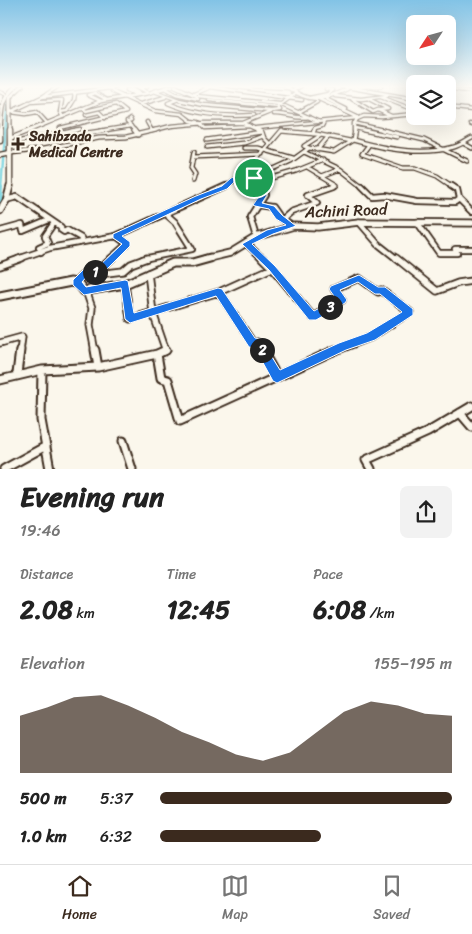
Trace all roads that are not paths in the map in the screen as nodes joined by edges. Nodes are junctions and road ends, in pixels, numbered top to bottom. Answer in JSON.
{"nodes":[{"id":1,"x":3,"y":108,"type":"edge"},
{"id":2,"x":11,"y":108,"type":"edge"},
{"id":3,"x":17,"y":108,"type":"edge"},
{"id":4,"x":41,"y":108,"type":"dead end"},
{"id":5,"x":61,"y":108,"type":"edge"},
{"id":6,"x":69,"y":108,"type":"edge"},
{"id":7,"x":82,"y":108,"type":"joint"},
{"id":8,"x":99,"y":108,"type":"edge"},
{"id":9,"x":121,"y":108,"type":"edge"},
{"id":10,"x":149,"y":108,"type":"edge"},
{"id":11,"x":183,"y":108,"type":"edge"},
{"id":12,"x":218,"y":108,"type":"edge"},
{"id":13,"x":279,"y":108,"type":"edge"},
{"id":14,"x":285,"y":108,"type":"edge"},
{"id":15,"x":309,"y":108,"type":"edge"},
{"id":16,"x":335,"y":108,"type":"edge"},
{"id":17,"x":345,"y":108,"type":"edge"},
{"id":18,"x":367,"y":108,"type":"edge"},
{"id":19,"x":388,"y":108,"type":"edge"},
{"id":20,"x":456,"y":108,"type":"edge"},
{"id":21,"x":378,"y":110,"type":"junction"},
{"id":22,"x":472,"y":110,"type":"edge"},
{"id":23,"x":11,"y":111,"type":"junction"},
{"id":24,"x":37,"y":112,"type":"junction"},
{"id":25,"x":60,"y":112,"type":"junction"},
{"id":26,"x":270,"y":112,"type":"junction"},
{"id":27,"x":299,"y":112,"type":"junction"},
{"id":28,"x":344,"y":112,"type":"junction"},
{"id":29,"x":86,"y":115,"type":"dead end"},
{"id":30,"x":260,"y":115,"type":"junction"},
{"id":31,"x":406,"y":115,"type":"edge"},
{"id":32,"x":63,"y":116,"type":"junction"},
{"id":33,"x":391,"y":116,"type":"junction"},
{"id":34,"x":309,"y":117,"type":"junction"},
{"id":35,"x":105,"y":118,"type":"junction"},
{"id":36,"x":358,"y":118,"type":"junction"},
{"id":37,"x":130,"y":120,"type":"dead end"},
{"id":38,"x":147,"y":122,"type":"dead end"},
{"id":39,"x":319,"y":122,"type":"junction"},
{"id":40,"x":324,"y":122,"type":"junction"},
{"id":41,"x":47,"y":123,"type":"junction"},
{"id":42,"x":200,"y":123,"type":"junction"},
{"id":43,"x":207,"y":123,"type":"junction"},
{"id":44,"x":243,"y":123,"type":"junction"},
{"id":45,"x":286,"y":123,"type":"junction"},
{"id":46,"x":354,"y":124,"type":"junction"},
{"id":47,"x":131,"y":126,"type":"junction"},
{"id":48,"x":250,"y":126,"type":"junction"},
{"id":49,"x":256,"y":128,"type":"junction"},
{"id":50,"x":355,"y":128,"type":"junction"},
{"id":51,"x":80,"y":129,"type":"dead end"},
{"id":52,"x":152,"y":131,"type":"junction"},
{"id":53,"x":281,"y":131,"type":"junction"},
{"id":54,"x":63,"y":133,"type":"junction"},
{"id":55,"x":263,"y":134,"type":"junction"},
{"id":56,"x":313,"y":134,"type":"junction"},
{"id":57,"x":138,"y":135,"type":"junction"},
{"id":58,"x":321,"y":135,"type":"junction"},
{"id":59,"x":329,"y":136,"type":"junction"},
{"id":60,"x":397,"y":137,"type":"dead end"},
{"id":61,"x":472,"y":138,"type":"edge"},
{"id":62,"x":89,"y":140,"type":"junction"},
{"id":63,"x":207,"y":140,"type":"dead end"},
{"id":64,"x":351,"y":140,"type":"junction"},
{"id":65,"x":5,"y":141,"type":"edge"},
{"id":66,"x":463,"y":143,"type":"junction"},
{"id":67,"x":270,"y":144,"type":"junction"},
{"id":68,"x":368,"y":146,"type":"junction"},
{"id":69,"x":207,"y":147,"type":"dead end"},
{"id":70,"x":244,"y":148,"type":"dead end"},
{"id":71,"x":309,"y":148,"type":"junction"},
{"id":72,"x":444,"y":148,"type":"junction"},
{"id":73,"x":472,"y":148,"type":"edge"},
{"id":74,"x":266,"y":150,"type":"junction"},
{"id":75,"x":318,"y":150,"type":"junction"},
{"id":76,"x":194,"y":152,"type":"dead end"},
{"id":77,"x":304,"y":152,"type":"junction"},
{"id":78,"x":10,"y":153,"type":"junction"},
{"id":79,"x":262,"y":154,"type":"junction"},
{"id":80,"x":0,"y":155,"type":"edge"},
{"id":81,"x":193,"y":158,"type":"junction"},
{"id":82,"x":292,"y":158,"type":"junction"},
{"id":83,"x":323,"y":160,"type":"junction"},
{"id":84,"x":467,"y":161,"type":"dead end"},
{"id":85,"x":307,"y":167,"type":"junction"},
{"id":86,"x":340,"y":169,"type":"junction"},
{"id":87,"x":247,"y":176,"type":"junction"},
{"id":88,"x":322,"y":176,"type":"junction"},
{"id":89,"x":254,"y":178,"type":"junction"},
{"id":90,"x":193,"y":181,"type":"dead end"},
{"id":91,"x":261,"y":181,"type":"junction"},
{"id":92,"x":6,"y":200,"type":"junction"},
{"id":93,"x":459,"y":200,"type":"junction"},
{"id":94,"x":257,"y":205,"type":"junction"},
{"id":95,"x":0,"y":211,"type":"edge"},
{"id":96,"x":472,"y":212,"type":"edge"},
{"id":97,"x":166,"y":214,"type":"junction"},
{"id":98,"x":283,"y":219,"type":"junction"},
{"id":99,"x":52,"y":221,"type":"junction"},
{"id":100,"x":359,"y":222,"type":"junction"},
{"id":101,"x":417,"y":222,"type":"junction"},
{"id":102,"x":472,"y":223,"type":"edge"},
{"id":103,"x":292,"y":226,"type":"junction"},
{"id":104,"x":0,"y":231,"type":"edge"},
{"id":105,"x":116,"y":236,"type":"junction"},
{"id":106,"x":256,"y":237,"type":"junction"},
{"id":107,"x":81,"y":242,"type":"junction"},
{"id":108,"x":246,"y":244,"type":"junction"},
{"id":109,"x":472,"y":249,"type":"edge"},
{"id":110,"x":40,"y":252,"type":"junction"},
{"id":111,"x":0,"y":266,"type":"edge"},
{"id":112,"x":272,"y":268,"type":"junction"},
{"id":113,"x":98,"y":272,"type":"junction"},
{"id":114,"x":148,"y":273,"type":"junction"},
{"id":115,"x":472,"y":281,"type":"edge"},
{"id":116,"x":76,"y":282,"type":"junction"},
{"id":117,"x":125,"y":284,"type":"junction"},
{"id":118,"x":86,"y":292,"type":"junction"},
{"id":119,"x":218,"y":292,"type":"junction"},
{"id":120,"x":0,"y":296,"type":"edge"},
{"id":121,"x":153,"y":312,"type":"junction"},
{"id":122,"x":0,"y":343,"type":"edge"},
{"id":123,"x":156,"y":354,"type":"junction"},
{"id":124,"x":98,"y":367,"type":"junction"},
{"id":125,"x":42,"y":370,"type":"junction"},
{"id":126,"x":17,"y":374,"type":"junction"},
{"id":127,"x":277,"y":377,"type":"junction"},
{"id":128,"x":0,"y":380,"type":"edge"},
{"id":129,"x":472,"y":406,"type":"edge"},
{"id":130,"x":460,"y":413,"type":"junction"},
{"id":131,"x":472,"y":427,"type":"edge"},
{"id":132,"x":124,"y":441,"type":"dead end"},
{"id":133,"x":46,"y":446,"type":"junction"},
{"id":134,"x":131,"y":468,"type":"edge"},
{"id":135,"x":4,"y":469,"type":"edge"},
{"id":136,"x":50,"y":469,"type":"edge"},
{"id":137,"x":371,"y":469,"type":"edge"}],
"edges":[{"from":1,"to":65,"type":"main road"},
{"from":2,"to":23,"type":"main road"},
{"from":3,"to":23,"type":"street"},
{"from":4,"to":24,"type":"street"},
{"from":5,"to":25,"type":"street"},
{"from":6,"to":25,"type":"street"},
{"from":7,"to":8,"type":"street"},
{"from":7,"to":32,"type":"street"},
{"from":9,"to":35,"type":"street"},
{"from":10,"to":43,"type":"street"},
{"from":11,"to":30,"type":"street"},
{"from":12,"to":26,"type":"street"},
{"from":13,"to":26,"type":"street"},
{"from":14,"to":27,"type":"street"},
{"from":15,"to":27,"type":"street"},
{"from":16,"to":28,"type":"street"},
{"from":17,"to":28,"type":"street"},
{"from":18,"to":21,"type":"street"},
{"from":19,"to":21,"type":"street"},
{"from":20,"to":22,"type":"street"},
{"from":21,"to":33,"type":"street"},
{"from":23,"to":24,"type":"street"},
{"from":23,"to":65,"type":"main road"},
{"from":24,"to":41,"type":"street"},
{"from":25,"to":32,"type":"street"},
{"from":26,"to":30,"type":"street"},
{"from":26,"to":34,"type":"street"},
{"from":27,"to":34,"type":"street"},
{"from":28,"to":36,"type":"street"},
{"from":29,"to":35,"type":"street"},
{"from":30,"to":44,"type":"street"},
{"from":31,"to":33,"type":"street"},
{"from":32,"to":41,"type":"street"},
{"from":33,"to":36,"type":"street"},
{"from":34,"to":39,"type":"street"},
{"from":35,"to":54,"type":"street"},
{"from":36,"to":40,"type":"street"},
{"from":36,"to":46,"type":"street"},
{"from":37,"to":47,"type":"street"},
{"from":38,"to":52,"type":"street"},
{"from":39,"to":40,"type":"street"},
{"from":39,"to":45,"type":"street"},
{"from":40,"to":56,"type":"street"},
{"from":41,"to":65,"type":"street"},
{"from":42,"to":43,"type":"street"},
{"from":42,"to":48,"type":"street"},
{"from":42,"to":52,"type":"street"},
{"from":43,"to":44,"type":"street"},
{"from":44,"to":48,"type":"street"},
{"from":45,"to":49,"type":"street"},
{"from":45,"to":53,"type":"street"},
{"from":46,"to":50,"type":"street"},
{"from":46,"to":72,"type":"street"},
{"from":47,"to":57,"type":"street"},
{"from":47,"to":62,"type":"street"},
{"from":48,"to":49,"type":"street"},
{"from":49,"to":55,"type":"street"},
{"from":50,"to":60,"type":"street"},
{"from":50,"to":64,"type":"street"},
{"from":51,"to":54,"type":"street"},
{"from":52,"to":57,"type":"street"},
{"from":53,"to":56,"type":"street"},
{"from":53,"to":67,"type":"street"},
{"from":54,"to":65,"type":"street"},
{"from":55,"to":63,"type":"street"},
{"from":55,"to":67,"type":"street"},
{"from":55,"to":69,"type":"street"},
{"from":56,"to":58,"type":"street"},
{"from":57,"to":62,"type":"street"},
{"from":58,"to":59,"type":"street"},
{"from":58,"to":71,"type":"street"},
{"from":59,"to":64,"type":"street"},
{"from":59,"to":75,"type":"street"},
{"from":61,"to":66,"type":"street"},
{"from":62,"to":78,"type":"street"},
{"from":64,"to":68,"type":"street"},
{"from":64,"to":75,"type":"street"},
{"from":65,"to":78,"type":"main road"},
{"from":66,"to":72,"type":"street"},
{"from":66,"to":73,"type":"street"},
{"from":67,"to":74,"type":"street"},
{"from":68,"to":72,"type":"street"},
{"from":68,"to":93,"type":"street"},
{"from":70,"to":74,"type":"street"},
{"from":71,"to":75,"type":"street"},
{"from":71,"to":77,"type":"street"},
{"from":72,"to":84,"type":"street"},
{"from":74,"to":79,"type":"street"},
{"from":74,"to":82,"type":"street"},
{"from":76,"to":81,"type":"street"},
{"from":77,"to":82,"type":"street"},
{"from":77,"to":83,"type":"street"},
{"from":78,"to":80,"type":"main road"},
{"from":78,"to":92,"type":"main road"},
{"from":79,"to":81,"type":"street"},
{"from":79,"to":87,"type":"street"},
{"from":81,"to":90,"type":"street"},
{"from":82,"to":89,"type":"street"},
{"from":83,"to":85,"type":"street"},
{"from":83,"to":86,"type":"street"},
{"from":85,"to":88,"type":"street"},
{"from":85,"to":91,"type":"street"},
{"from":86,"to":88,"type":"street"},
{"from":86,"to":93,"type":"street"},
{"from":87,"to":89,"type":"street"},
{"from":87,"to":97,"type":"street"},
{"from":88,"to":98,"type":"street"},
{"from":89,"to":91,"type":"street"},
{"from":91,"to":94,"type":"street"},
{"from":92,"to":95,"type":"main road"},
{"from":92,"to":99,"type":"street"},
{"from":93,"to":96,"type":"street"},
{"from":94,"to":98,"type":"street"},
{"from":94,"to":106,"type":"street"},
{"from":97,"to":105,"type":"street"},
{"from":97,"to":113,"type":"street"},
{"from":98,"to":103,"type":"street"},
{"from":99,"to":104,"type":"street"},
{"from":99,"to":107,"type":"street"},
{"from":99,"to":110,"type":"street"},
{"from":100,"to":101,"type":"main road","name":"Achini Road"},
{"from":100,"to":103,"type":"main road","name":"Achini Road"},
{"from":100,"to":115,"type":"street"},
{"from":101,"to":102,"type":"main road","name":"Achini Road"},
{"from":101,"to":109,"type":"street"},
{"from":103,"to":106,"type":"main road","name":"Achini Road"},
{"from":105,"to":107,"type":"street"},
{"from":105,"to":113,"type":"street"},
{"from":106,"to":108,"type":"main road","name":"Achini Road"},
{"from":107,"to":110,"type":"street"},
{"from":108,"to":112,"type":"street"},
{"from":108,"to":114,"type":"main road","name":"Achini Road"},
{"from":110,"to":111,"type":"street"},
{"from":112,"to":119,"type":"street"},
{"from":112,"to":127,"type":"street"},
{"from":113,"to":116,"type":"street"},
{"from":114,"to":117,"type":"main road","name":"Achini Road"},
{"from":114,"to":121,"type":"street"},
{"from":116,"to":118,"type":"main road"},
{"from":116,"to":120,"type":"main road"},
{"from":117,"to":118,"type":"main road","name":"Achini Road"},
{"from":117,"to":121,"type":"street"},
{"from":118,"to":124,"type":"street"},
{"from":119,"to":121,"type":"street"},
{"from":119,"to":127,"type":"street"},
{"from":121,"to":123,"type":"street"},
{"from":122,"to":126,"type":"street"},
{"from":123,"to":124,"type":"street"},
{"from":123,"to":127,"type":"street"},
{"from":124,"to":125,"type":"street"},
{"from":125,"to":126,"type":"street"},
{"from":125,"to":133,"type":"street"},
{"from":126,"to":128,"type":"street"},
{"from":129,"to":130,"type":"street"},
{"from":130,"to":131,"type":"street"},
{"from":130,"to":137,"type":"street"},
{"from":132,"to":134,"type":"street"},
{"from":133,"to":135,"type":"street"},
{"from":133,"to":136,"type":"street"}]}
